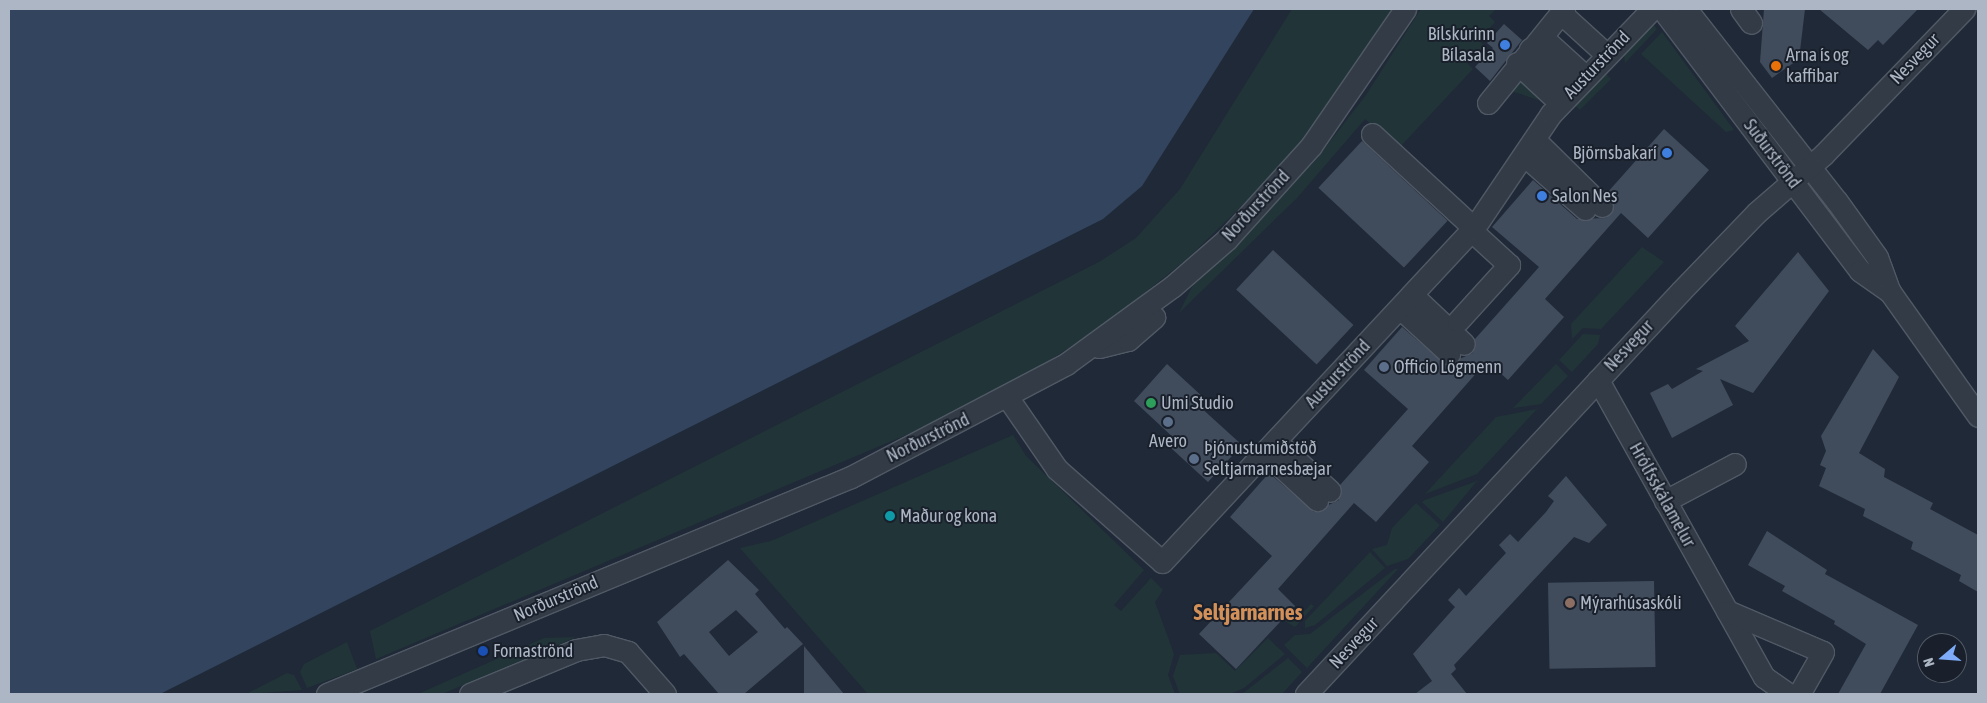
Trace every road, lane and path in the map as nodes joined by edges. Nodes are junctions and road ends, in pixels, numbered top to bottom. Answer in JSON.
{"nodes":[{"id":1,"x":1406,"y":9,"type":"edge"},
{"id":2,"x":1652,"y":9,"type":"edge"},
{"id":3,"x":1662,"y":9,"type":"edge"},
{"id":4,"x":1686,"y":9,"type":"edge"},
{"id":5,"x":1964,"y":9,"type":"edge"},
{"id":6,"x":1564,"y":12,"type":"edge"},
{"id":7,"x":1526,"y":54,"type":"junction"},
{"id":8,"x":1606,"y":55,"type":"junction"},
{"id":9,"x":1573,"y":90,"type":"junction"},
{"id":10,"x":1488,"y":103,"type":"dead end"},
{"id":11,"x":1372,"y":134,"type":"dead end"},
{"id":12,"x":1530,"y":148,"type":"junction"},
{"id":13,"x":1809,"y":167,"type":"junction"},
{"id":14,"x":1792,"y":182,"type":"junction"},
{"id":15,"x":1593,"y":207,"type":"dead end"},
{"id":16,"x":1473,"y":230,"type":"junction"},
{"id":17,"x":1890,"y":292,"type":"junction"},
{"id":18,"x":1406,"y":301,"type":"junction"},
{"id":19,"x":1458,"y":320,"type":"dead end"},
{"id":20,"x":1456,"y":348,"type":"dead end"},
{"id":21,"x":1598,"y":380,"type":"junction"},
{"id":22,"x":1008,"y":398,"type":"junction"},
{"id":23,"x":1978,"y":416,"type":"edge"},
{"id":24,"x":1270,"y":446,"type":"junction"},
{"id":25,"x":1735,"y":464,"type":"dead end"},
{"id":26,"x":1323,"y":495,"type":"dead end"},
{"id":27,"x":1665,"y":501,"type":"junction"},
{"id":28,"x":1727,"y":611,"type":"junction"},
{"id":29,"x":337,"y":692,"type":"edge"},
{"id":30,"x":470,"y":694,"type":"edge"},
{"id":31,"x":665,"y":694,"type":"edge"},
{"id":32,"x":1306,"y":694,"type":"edge"},
{"id":33,"x":1788,"y":694,"type":"edge"},
{"id":34,"x":1799,"y":694,"type":"edge"}],
"edges":[{"from":1,"to":22,"type":"street","name":"Norðurströnd"},
{"from":2,"to":8,"type":"street","name":"Austurströnd"},
{"from":3,"to":14,"type":"street","name":"Suðurströnd"},
{"from":4,"to":13,"type":"street","name":"Suðurströnd"},
{"from":5,"to":13,"type":"street","name":"Nesvegur"},
{"from":6,"to":7,"type":"street"},
{"from":6,"to":8,"type":"street"},
{"from":7,"to":9,"type":"street"},
{"from":7,"to":9,"type":"street"},
{"from":7,"to":10,"type":"street"},
{"from":8,"to":9,"type":"street","name":"Austurströnd"},
{"from":9,"to":12,"type":"street","name":"Austurströnd"},
{"from":11,"to":16,"type":"street"},
{"from":12,"to":15,"type":"street"},
{"from":12,"to":16,"type":"street","name":"Austurströnd"},
{"from":13,"to":14,"type":"street","name":"Nesvegur"},
{"from":13,"to":17,"type":"street","name":"Suðurströnd"},
{"from":14,"to":17,"type":"street","name":"Suðurströnd"},
{"from":14,"to":21,"type":"street","name":"Nesvegur"},
{"from":16,"to":18,"type":"street","name":"Austurströnd"},
{"from":16,"to":19,"type":"street"},
{"from":17,"to":23,"type":"street","name":"Suðurströnd"},
{"from":18,"to":20,"type":"street"},
{"from":18,"to":24,"type":"street","name":"Austurströnd"},
{"from":21,"to":27,"type":"street","name":"Hrólfsskálamelur"},
{"from":21,"to":32,"type":"street","name":"Nesvegur"},
{"from":22,"to":24,"type":"street","name":"Austurströnd"},
{"from":22,"to":29,"type":"street","name":"Norðurströnd"},
{"from":24,"to":26,"type":"street"},
{"from":25,"to":27,"type":"street"},
{"from":27,"to":28,"type":"street","name":"Hrólfsskálamelur"},
{"from":28,"to":33,"type":"street","name":"Hrólfsskálamelur"},
{"from":28,"to":34,"type":"street"},
{"from":30,"to":31,"type":"street"}]}
